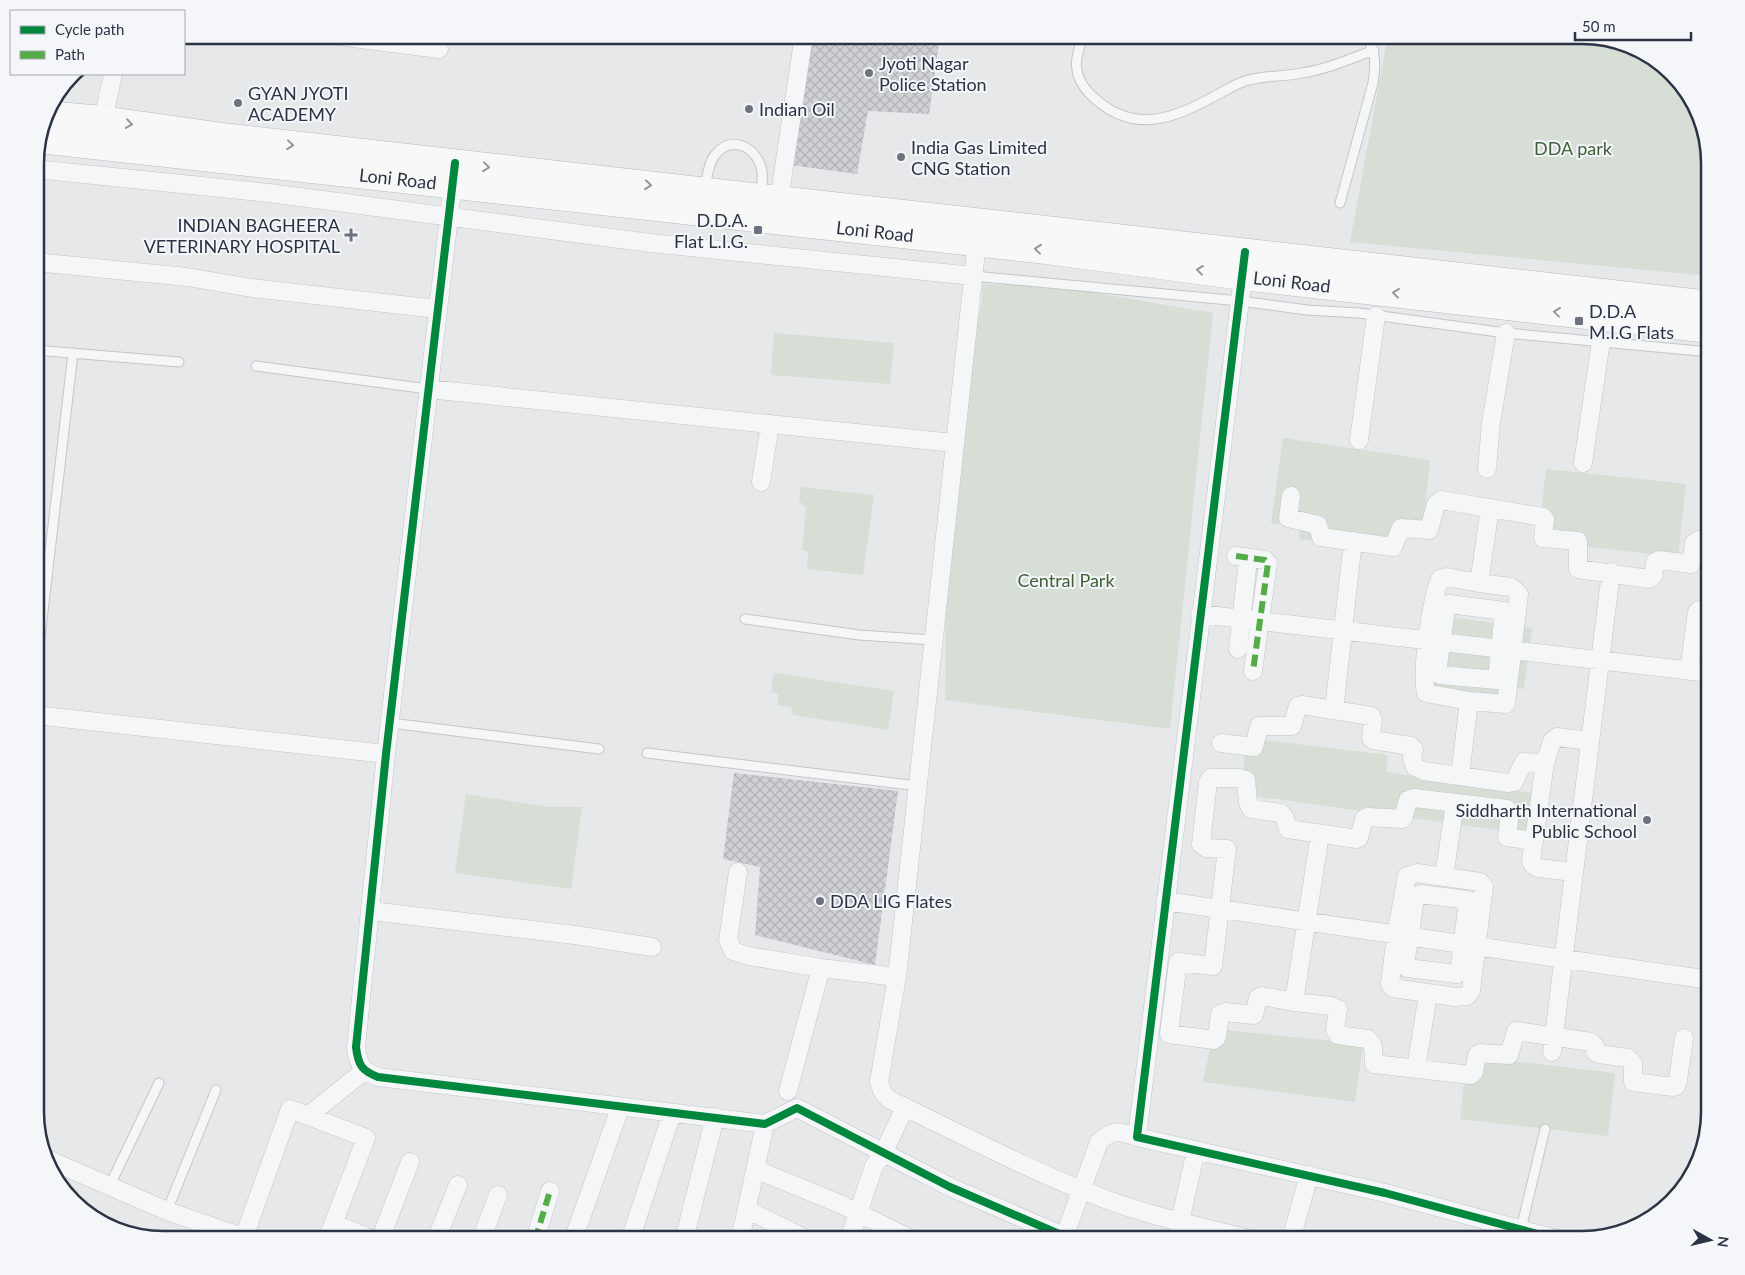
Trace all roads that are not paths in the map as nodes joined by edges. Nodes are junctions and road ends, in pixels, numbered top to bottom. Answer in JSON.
{"nodes":[{"id":1,"x":401,"y":44,"type":"edge"},
{"id":2,"x":802,"y":44,"type":"edge"},
{"id":3,"x":1080,"y":44,"type":"edge"},
{"id":4,"x":1370,"y":44,"type":"edge"},
{"id":5,"x":439,"y":49,"type":"dead end"},
{"id":6,"x":1374,"y":50,"type":"junction"},
{"id":7,"x":113,"y":75,"type":"edge"},
{"id":8,"x":53,"y":117,"type":"edge"},
{"id":9,"x":101,"y":133,"type":"junction"},
{"id":10,"x":47,"y":138,"type":"edge"},
{"id":11,"x":44,"y":170,"type":"edge"},
{"id":12,"x":454,"y":174,"type":"junction"},
{"id":13,"x":770,"y":199,"type":"junction"},
{"id":14,"x":703,"y":202,"type":"junction"},
{"id":15,"x":1340,"y":203,"type":"dead end"},
{"id":16,"x":448,"y":217,"type":"junction"},
{"id":17,"x":978,"y":232,"type":"junction"},
{"id":18,"x":44,"y":263,"type":"edge"},
{"id":19,"x":973,"y":276,"type":"junction"},
{"id":20,"x":1242,"y":276,"type":"junction"},
{"id":21,"x":1701,"y":304,"type":"edge"},
{"id":22,"x":438,"y":309,"type":"junction"},
{"id":23,"x":1376,"y":316,"type":"junction"},
{"id":24,"x":1701,"y":328,"type":"edge"},
{"id":25,"x":1506,"y":333,"type":"junction"},
{"id":26,"x":1601,"y":341,"type":"junction"},
{"id":27,"x":44,"y":351,"type":"edge"},
{"id":28,"x":1701,"y":351,"type":"edge"},
{"id":29,"x":73,"y":353,"type":"junction"},
{"id":30,"x":179,"y":362,"type":"dead end"},
{"id":31,"x":256,"y":366,"type":"dead end"},
{"id":32,"x":428,"y":389,"type":"junction"},
{"id":33,"x":770,"y":424,"type":"junction"},
{"id":34,"x":1359,"y":440,"type":"dead end"},
{"id":35,"x":954,"y":442,"type":"junction"},
{"id":36,"x":1583,"y":463,"type":"dead end"},
{"id":37,"x":1487,"y":469,"type":"dead end"},
{"id":38,"x":760,"y":482,"type":"dead end"},
{"id":39,"x":1291,"y":496,"type":"dead end"},
{"id":40,"x":1490,"y":508,"type":"junction"},
{"id":41,"x":1701,"y":540,"type":"edge"},
{"id":42,"x":1353,"y":541,"type":"junction"},
{"id":43,"x":1611,"y":572,"type":"junction"},
{"id":44,"x":1478,"y":583,"type":"junction"},
{"id":45,"x":44,"y":603,"type":"edge"},
{"id":46,"x":1701,"y":610,"type":"edge"},
{"id":47,"x":1200,"y":614,"type":"junction"},
{"id":48,"x":1241,"y":618,"type":"junction"},
{"id":49,"x":745,"y":619,"type":"dead end"},
{"id":50,"x":1259,"y":621,"type":"junction"},
{"id":51,"x":1344,"y":630,"type":"junction"},
{"id":52,"x":933,"y":640,"type":"junction"},
{"id":53,"x":1434,"y":641,"type":"junction"},
{"id":54,"x":1238,"y":649,"type":"dead end"},
{"id":55,"x":1508,"y":649,"type":"junction"},
{"id":56,"x":1701,"y":656,"type":"edge"},
{"id":57,"x":1600,"y":661,"type":"junction"},
{"id":58,"x":1253,"y":671,"type":"dead end"},
{"id":59,"x":1699,"y":672,"type":"edge"},
{"id":60,"x":1468,"y":701,"type":"junction"},
{"id":61,"x":1334,"y":710,"type":"junction"},
{"id":62,"x":44,"y":716,"type":"edge"},
{"id":63,"x":391,"y":723,"type":"junction"},
{"id":64,"x":1590,"y":741,"type":"junction"},
{"id":65,"x":1221,"y":743,"type":"dead end"},
{"id":66,"x":599,"y":749,"type":"dead end"},
{"id":67,"x":647,"y":753,"type":"dead end"},
{"id":68,"x":386,"y":754,"type":"junction"},
{"id":69,"x":1545,"y":763,"type":"junction"},
{"id":70,"x":1460,"y":776,"type":"junction"},
{"id":71,"x":918,"y":786,"type":"junction"},
{"id":72,"x":1455,"y":803,"type":"junction"},
{"id":73,"x":1320,"y":834,"type":"junction"},
{"id":74,"x":1534,"y":841,"type":"junction"},
{"id":75,"x":738,"y":872,"type":"dead end"},
{"id":76,"x":1574,"y":872,"type":"junction"},
{"id":77,"x":1444,"y":876,"type":"junction"},
{"id":78,"x":1165,"y":901,"type":"junction"},
{"id":79,"x":1220,"y":909,"type":"junction"},
{"id":80,"x":371,"y":911,"type":"junction"},
{"id":81,"x":1306,"y":922,"type":"junction"},
{"id":82,"x":1403,"y":935,"type":"junction"},
{"id":83,"x":1470,"y":945,"type":"junction"},
{"id":84,"x":652,"y":946,"type":"dead end"},
{"id":85,"x":1563,"y":959,"type":"junction"},
{"id":86,"x":821,"y":968,"type":"junction"},
{"id":87,"x":897,"y":977,"type":"junction"},
{"id":88,"x":1701,"y":979,"type":"edge"},
{"id":89,"x":1428,"y":994,"type":"junction"},
{"id":90,"x":1294,"y":1002,"type":"junction"},
{"id":91,"x":1684,"y":1038,"type":"dead end"},
{"id":92,"x":1553,"y":1044,"type":"junction"},
{"id":93,"x":1416,"y":1069,"type":"junction"},
{"id":94,"x":364,"y":1071,"type":"junction"},
{"id":95,"x":159,"y":1083,"type":"dead end"},
{"id":96,"x":216,"y":1090,"type":"dead end"},
{"id":97,"x":788,"y":1091,"type":"dead end"},
{"id":98,"x":905,"y":1107,"type":"junction"},
{"id":99,"x":620,"y":1108,"type":"junction"},
{"id":100,"x":672,"y":1113,"type":"junction"},
{"id":101,"x":308,"y":1116,"type":"junction"},
{"id":102,"x":715,"y":1118,"type":"junction"},
{"id":103,"x":765,"y":1124,"type":"junction"},
{"id":104,"x":1545,"y":1129,"type":"dead end"},
{"id":105,"x":1137,"y":1137,"type":"junction"},
{"id":106,"x":1196,"y":1150,"type":"junction"},
{"id":107,"x":883,"y":1154,"type":"junction"},
{"id":108,"x":410,"y":1162,"type":"dead end"},
{"id":109,"x":57,"y":1166,"type":"edge"},
{"id":110,"x":757,"y":1170,"type":"junction"},
{"id":111,"x":1309,"y":1175,"type":"junction"},
{"id":112,"x":458,"y":1185,"type":"dead end"},
{"id":113,"x":109,"y":1187,"type":"junction"},
{"id":114,"x":1082,"y":1189,"type":"junction"},
{"id":115,"x":550,"y":1191,"type":"dead end"},
{"id":116,"x":498,"y":1195,"type":"dead end"},
{"id":117,"x":748,"y":1210,"type":"junction"},
{"id":118,"x":167,"y":1211,"type":"junction"},
{"id":119,"x":858,"y":1213,"type":"junction"},
{"id":120,"x":1180,"y":1222,"type":"junction"},
{"id":121,"x":204,"y":1231,"type":"edge"},
{"id":122,"x":250,"y":1231,"type":"edge"},
{"id":123,"x":330,"y":1231,"type":"edge"},
{"id":124,"x":383,"y":1231,"type":"edge"},
{"id":125,"x":440,"y":1231,"type":"edge"},
{"id":126,"x":484,"y":1231,"type":"edge"},
{"id":127,"x":538,"y":1231,"type":"edge"},
{"id":128,"x":576,"y":1231,"type":"edge"},
{"id":129,"x":633,"y":1231,"type":"edge"},
{"id":130,"x":686,"y":1231,"type":"edge"},
{"id":131,"x":742,"y":1231,"type":"edge"},
{"id":132,"x":790,"y":1231,"type":"edge"},
{"id":133,"x":852,"y":1231,"type":"edge"},
{"id":134,"x":895,"y":1231,"type":"edge"},
{"id":135,"x":1048,"y":1231,"type":"edge"},
{"id":136,"x":1069,"y":1231,"type":"edge"},
{"id":137,"x":1178,"y":1231,"type":"edge"},
{"id":138,"x":1216,"y":1231,"type":"edge"},
{"id":139,"x":1293,"y":1231,"type":"edge"},
{"id":140,"x":1509,"y":1231,"type":"edge"},
{"id":141,"x":1521,"y":1231,"type":"edge"}],
"edges":[{"from":1,"to":5,"type":"street"},
{"from":2,"to":13,"type":"street"},
{"from":3,"to":6,"type":"lane"},
{"from":4,"to":6,"type":"lane"},
{"from":6,"to":15,"type":"lane"},
{"from":7,"to":9,"type":"street"},
{"from":8,"to":9,"type":"highway","name":"Loni Road"},
{"from":9,"to":10,"type":"highway","name":"Loni Road"},
{"from":9,"to":12,"type":"highway","name":"Loni Road"},
{"from":11,"to":16,"type":"street"},
{"from":12,"to":14,"type":"highway","name":"Loni Road"},
{"from":12,"to":16,"type":"street"},
{"from":13,"to":14,"type":"highway","name":"Loni Road"},
{"from":13,"to":14,"type":"lane"},
{"from":13,"to":17,"type":"highway","name":"Loni Road"},
{"from":14,"to":17,"type":"highway","name":"Loni Road"},
{"from":16,"to":19,"type":"street"},
{"from":16,"to":22,"type":"street"},
{"from":17,"to":19,"type":"street"},
{"from":17,"to":20,"type":"highway","name":"Loni Road"},
{"from":18,"to":22,"type":"street"},
{"from":19,"to":20,"type":"lane"},
{"from":19,"to":35,"type":"street"},
{"from":20,"to":21,"type":"highway","name":"Loni Road"},
{"from":20,"to":23,"type":"lane"},
{"from":24,"to":20,"type":"highway","name":"Loni Road","one_way":true},
{"from":20,"to":47,"type":"street"},
{"from":22,"to":32,"type":"street"},
{"from":23,"to":25,"type":"lane"},
{"from":23,"to":34,"type":"street"},
{"from":25,"to":26,"type":"lane"},
{"from":25,"to":37,"type":"street"},
{"from":26,"to":28,"type":"lane"},
{"from":26,"to":36,"type":"street"},
{"from":27,"to":29,"type":"lane"},
{"from":29,"to":30,"type":"lane"},
{"from":29,"to":45,"type":"lane"},
{"from":31,"to":32,"type":"lane"},
{"from":32,"to":33,"type":"street"},
{"from":32,"to":63,"type":"street"},
{"from":33,"to":35,"type":"street"},
{"from":33,"to":38,"type":"street"},
{"from":35,"to":52,"type":"street"},
{"from":39,"to":42,"type":"street"},
{"from":40,"to":42,"type":"street"},
{"from":40,"to":43,"type":"street"},
{"from":40,"to":44,"type":"street"},
{"from":41,"to":43,"type":"street"},
{"from":42,"to":51,"type":"street"},
{"from":43,"to":57,"type":"street"},
{"from":44,"to":53,"type":"street"},
{"from":44,"to":55,"type":"street"},
{"from":46,"to":59,"type":"street"},
{"from":47,"to":48,"type":"street"},
{"from":47,"to":78,"type":"street"},
{"from":48,"to":50,"type":"street"},
{"from":48,"to":50,"type":"street"},
{"from":48,"to":54,"type":"street"},
{"from":49,"to":52,"type":"lane"},
{"from":50,"to":51,"type":"street"},
{"from":50,"to":58,"type":"street"},
{"from":51,"to":53,"type":"street"},
{"from":51,"to":61,"type":"street"},
{"from":52,"to":71,"type":"street"},
{"from":53,"to":55,"type":"street"},
{"from":53,"to":55,"type":"street"},
{"from":53,"to":55,"type":"street"},
{"from":53,"to":60,"type":"street"},
{"from":55,"to":57,"type":"street"},
{"from":55,"to":60,"type":"street"},
{"from":56,"to":59,"type":"street"},
{"from":57,"to":59,"type":"street"},
{"from":57,"to":64,"type":"street"},
{"from":60,"to":70,"type":"street"},
{"from":61,"to":65,"type":"street"},
{"from":61,"to":70,"type":"street"},
{"from":62,"to":68,"type":"street"},
{"from":63,"to":66,"type":"lane"},
{"from":63,"to":68,"type":"street"},
{"from":64,"to":69,"type":"street"},
{"from":64,"to":76,"type":"street"},
{"from":67,"to":71,"type":"lane"},
{"from":68,"to":80,"type":"street"},
{"from":69,"to":70,"type":"street"},
{"from":69,"to":74,"type":"street"},
{"from":71,"to":87,"type":"street"},
{"from":72,"to":73,"type":"street"},
{"from":72,"to":74,"type":"street"},
{"from":72,"to":77,"type":"street"},
{"from":73,"to":79,"type":"street"},
{"from":73,"to":81,"type":"street"},
{"from":74,"to":76,"type":"street"},
{"from":75,"to":86,"type":"street"},
{"from":76,"to":85,"type":"street"},
{"from":77,"to":82,"type":"street"},
{"from":77,"to":83,"type":"street"},
{"from":78,"to":79,"type":"street"},
{"from":78,"to":105,"type":"street"},
{"from":79,"to":81,"type":"street"},
{"from":79,"to":90,"type":"street"},
{"from":80,"to":84,"type":"street"},
{"from":80,"to":94,"type":"street"},
{"from":81,"to":82,"type":"street"},
{"from":81,"to":90,"type":"street"},
{"from":82,"to":83,"type":"street"},
{"from":82,"to":83,"type":"street"},
{"from":82,"to":83,"type":"street"},
{"from":82,"to":89,"type":"street"},
{"from":83,"to":85,"type":"street"},
{"from":83,"to":89,"type":"street"},
{"from":85,"to":88,"type":"street"},
{"from":85,"to":92,"type":"street"},
{"from":86,"to":87,"type":"street"},
{"from":86,"to":97,"type":"street"},
{"from":87,"to":98,"type":"street"},
{"from":89,"to":93,"type":"street"},
{"from":90,"to":93,"type":"street"},
{"from":91,"to":92,"type":"street"},
{"from":92,"to":93,"type":"street"},
{"from":94,"to":99,"type":"street"},
{"from":94,"to":101,"type":"street"},
{"from":95,"to":113,"type":"lane"},
{"from":96,"to":118,"type":"lane"},
{"from":98,"to":107,"type":"street"},
{"from":98,"to":114,"type":"street"},
{"from":99,"to":100,"type":"street"},
{"from":99,"to":128,"type":"street"},
{"from":100,"to":102,"type":"street"},
{"from":100,"to":129,"type":"street"},
{"from":101,"to":122,"type":"street"},
{"from":101,"to":123,"type":"street"},
{"from":102,"to":103,"type":"street"},
{"from":102,"to":130,"type":"street"},
{"from":103,"to":107,"type":"street"},
{"from":103,"to":110,"type":"street"},
{"from":104,"to":141,"type":"lane"},
{"from":105,"to":106,"type":"street"},
{"from":105,"to":114,"type":"street"},
{"from":106,"to":111,"type":"street"},
{"from":106,"to":120,"type":"street"},
{"from":107,"to":119,"type":"street"},
{"from":107,"to":135,"type":"street"},
{"from":108,"to":124,"type":"street"},
{"from":109,"to":113,"type":"street"},
{"from":110,"to":117,"type":"street"},
{"from":110,"to":119,"type":"street"},
{"from":111,"to":139,"type":"street"},
{"from":111,"to":140,"type":"street"},
{"from":112,"to":125,"type":"street"},
{"from":113,"to":118,"type":"street"},
{"from":114,"to":120,"type":"street"},
{"from":114,"to":136,"type":"street"},
{"from":115,"to":127,"type":"street"},
{"from":116,"to":126,"type":"street"},
{"from":117,"to":131,"type":"street"},
{"from":117,"to":132,"type":"street"},
{"from":118,"to":121,"type":"street"},
{"from":119,"to":133,"type":"street"},
{"from":119,"to":134,"type":"street"},
{"from":120,"to":137,"type":"street"},
{"from":120,"to":138,"type":"street"}]}
